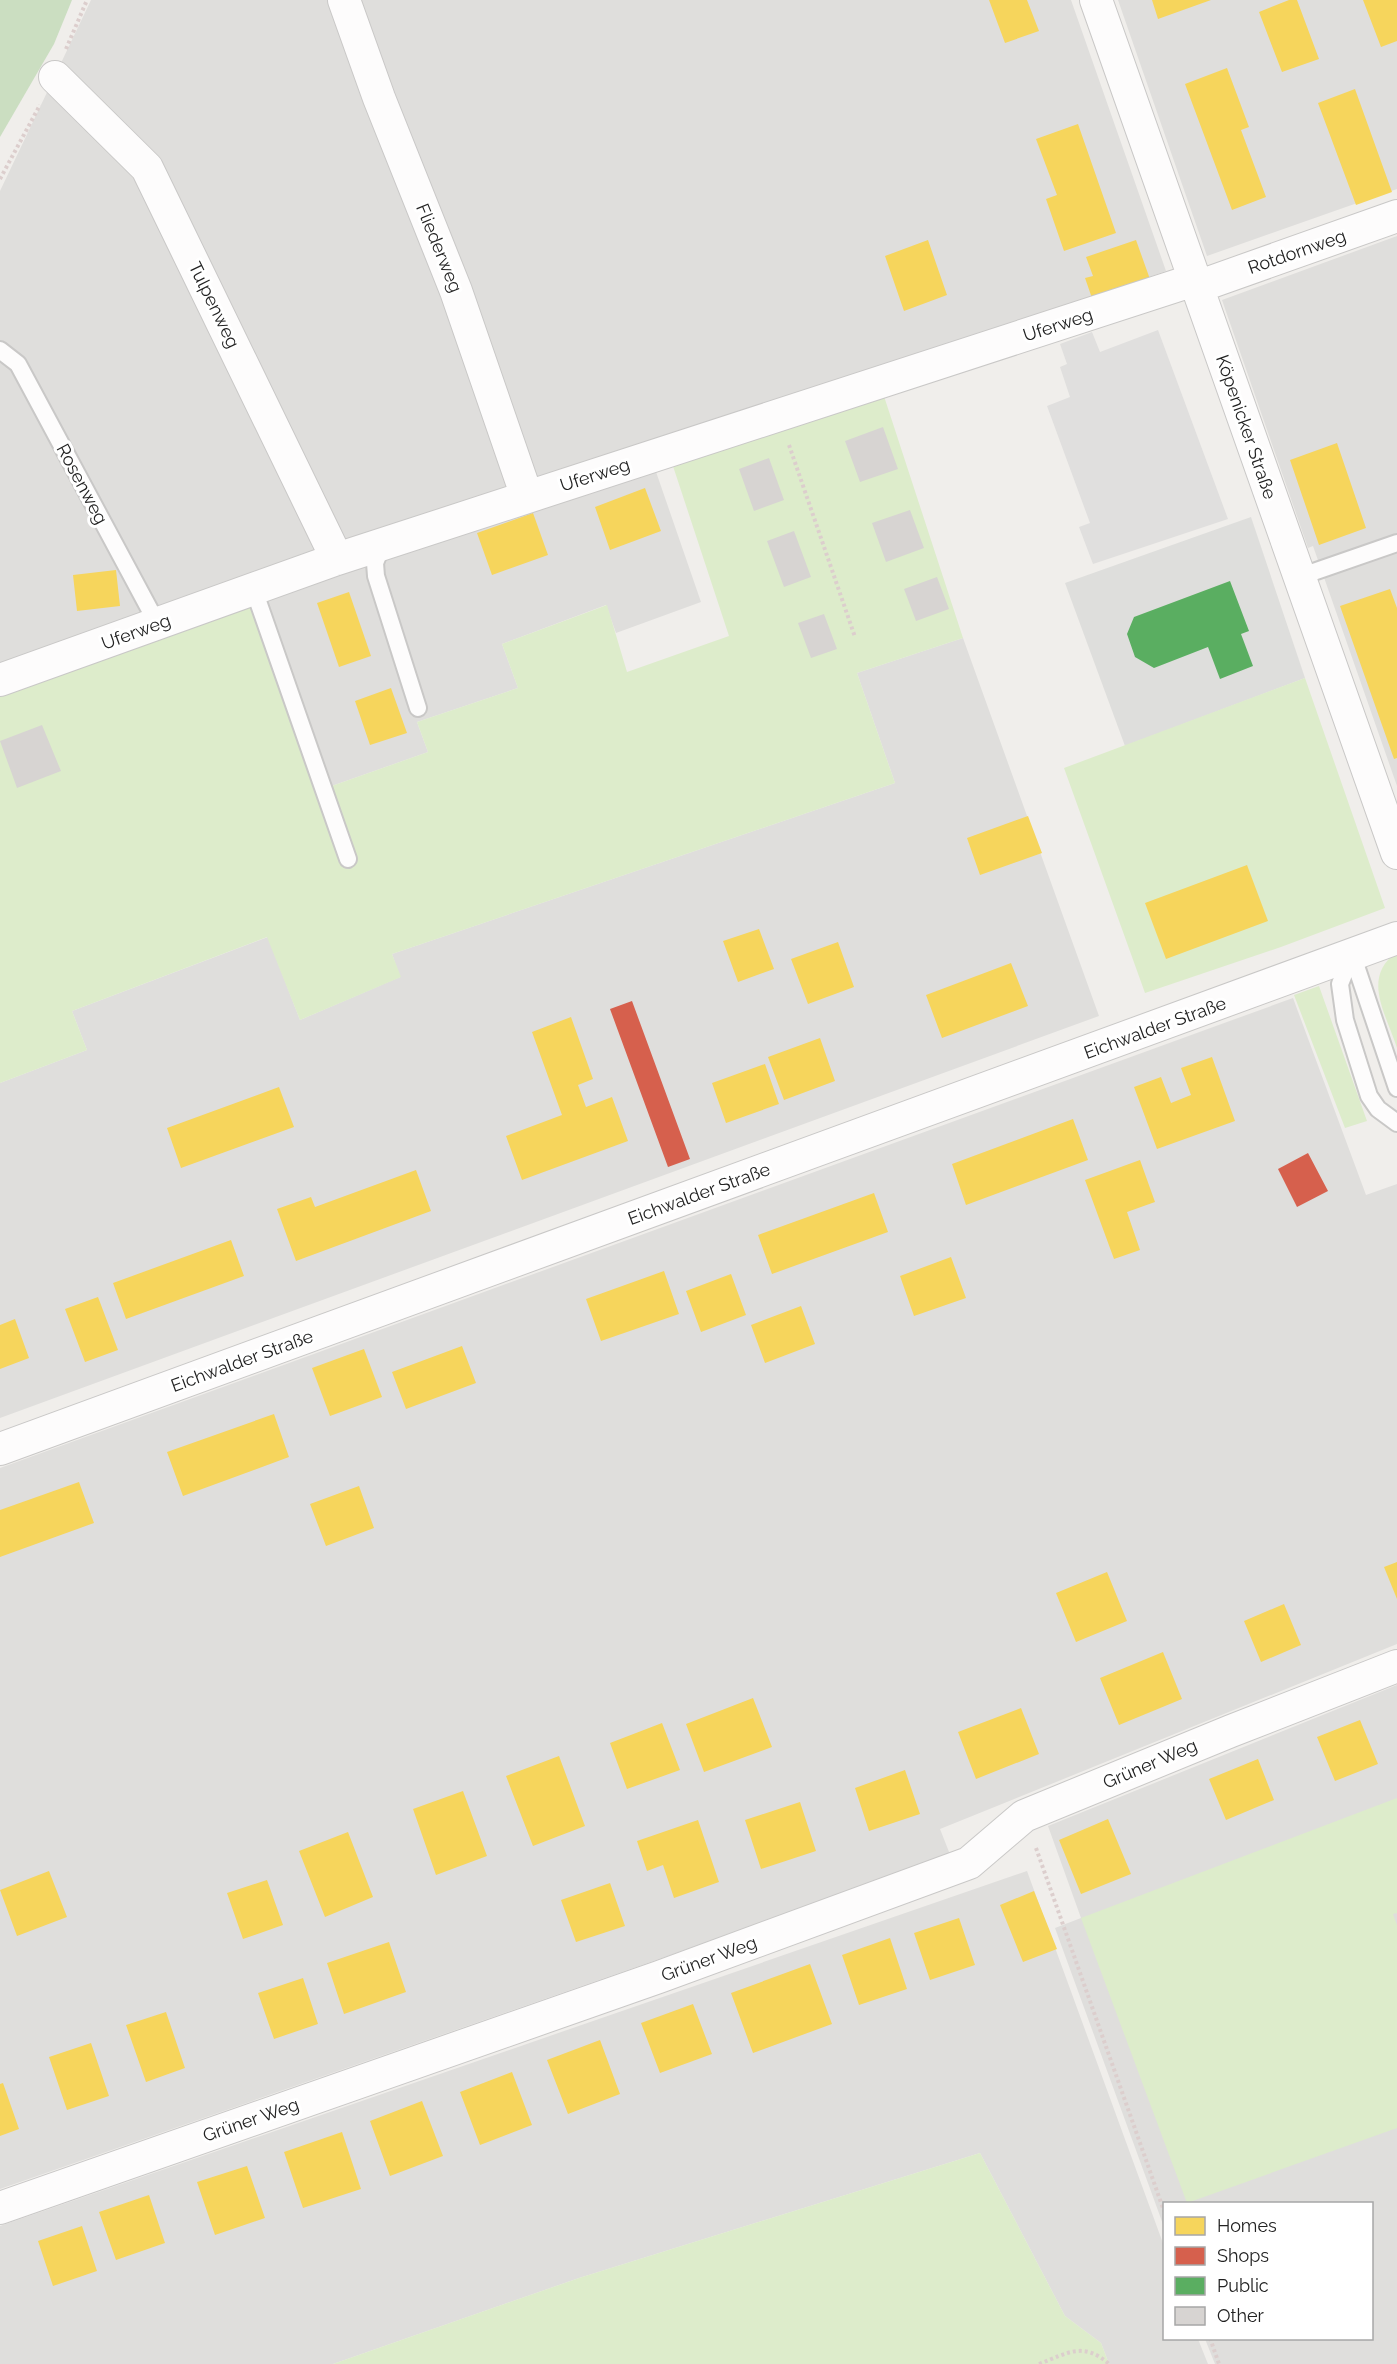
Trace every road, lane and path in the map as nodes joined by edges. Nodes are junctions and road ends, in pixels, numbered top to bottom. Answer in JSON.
{"nodes":[{"id":1,"x":344,"y":0,"type":"edge"},
{"id":2,"x":1096,"y":0,"type":"edge"},
{"id":3,"x":55,"y":76,"type":"dead end"},
{"id":4,"x":1397,"y":216,"type":"edge"},
{"id":5,"x":1195,"y":283,"type":"junction"},
{"id":6,"x":0,"y":350,"type":"edge"},
{"id":7,"x":779,"y":416,"type":"junction"},
{"id":8,"x":527,"y":497,"type":"junction"},
{"id":9,"x":1397,"y":543,"type":"edge"},
{"id":10,"x":382,"y":545,"type":"junction"},
{"id":11,"x":337,"y":559,"type":"junction"},
{"id":12,"x":1299,"y":577,"type":"junction"},
{"id":13,"x":254,"y":590,"type":"junction"},
{"id":14,"x":158,"y":625,"type":"junction"},
{"id":15,"x":855,"y":637,"type":"dead end"},
{"id":16,"x":0,"y":680,"type":"edge"},
{"id":17,"x":418,"y":708,"type":"dead end"},
{"id":18,"x":1397,"y":853,"type":"edge"},
{"id":19,"x":348,"y":859,"type":"dead end"},
{"id":20,"x":1397,"y":938,"type":"edge"},
{"id":21,"x":1352,"y":954,"type":"junction"},
{"id":22,"x":1397,"y":1088,"type":"edge"},
{"id":23,"x":1397,"y":1123,"type":"edge"},
{"id":24,"x":0,"y":1449,"type":"edge"},
{"id":25,"x":1397,"y":1666,"type":"edge"},
{"id":26,"x":1024,"y":1816,"type":"junction"},
{"id":27,"x":0,"y":2208,"type":"edge"},
{"id":28,"x":1163,"y":2208,"type":"edge"},
{"id":29,"x":1211,"y":2340,"type":"edge"},
{"id":30,"x":1039,"y":2364,"type":"edge"},
{"id":31,"x":1109,"y":2364,"type":"edge"},
{"id":32,"x":1219,"y":2364,"type":"edge"}],
"edges":[{"from":1,"to":8,"type":"street","name":"Fliederweg"},
{"from":2,"to":5,"type":"street","name":"Köpenicker Straße"},
{"from":3,"to":11,"type":"street","name":"Tulpenweg"},
{"from":4,"to":5,"type":"street","name":"Rotdornweg"},
{"from":5,"to":7,"type":"street","name":"Uferweg"},
{"from":5,"to":12,"type":"street","name":"Köpenicker Straße"},
{"from":6,"to":14,"type":"lane","name":"Rosenweg"},
{"from":7,"to":8,"type":"street","name":"Uferweg"},
{"from":7,"to":15,"type":"path"},
{"from":8,"to":10,"type":"street","name":"Uferweg"},
{"from":9,"to":12,"type":"lane"},
{"from":10,"to":11,"type":"street","name":"Uferweg"},
{"from":10,"to":17,"type":"lane"},
{"from":11,"to":13,"type":"street","name":"Uferweg"},
{"from":12,"to":18,"type":"street","name":"Köpenicker Straße"},
{"from":13,"to":14,"type":"street","name":"Uferweg"},
{"from":13,"to":19,"type":"lane"},
{"from":14,"to":16,"type":"street","name":"Uferweg"},
{"from":20,"to":21,"type":"street","name":"Eichwalder Straße"},
{"from":21,"to":22,"type":"lane"},
{"from":21,"to":23,"type":"lane"},
{"from":21,"to":24,"type":"street","name":"Eichwalder Straße"},
{"from":25,"to":26,"type":"street","name":"Grüner Weg"},
{"from":26,"to":27,"type":"street","name":"Grüner Weg"},
{"from":26,"to":28,"type":"path"},
{"from":29,"to":32,"type":"path"},
{"from":30,"to":31,"type":"path"}]}
